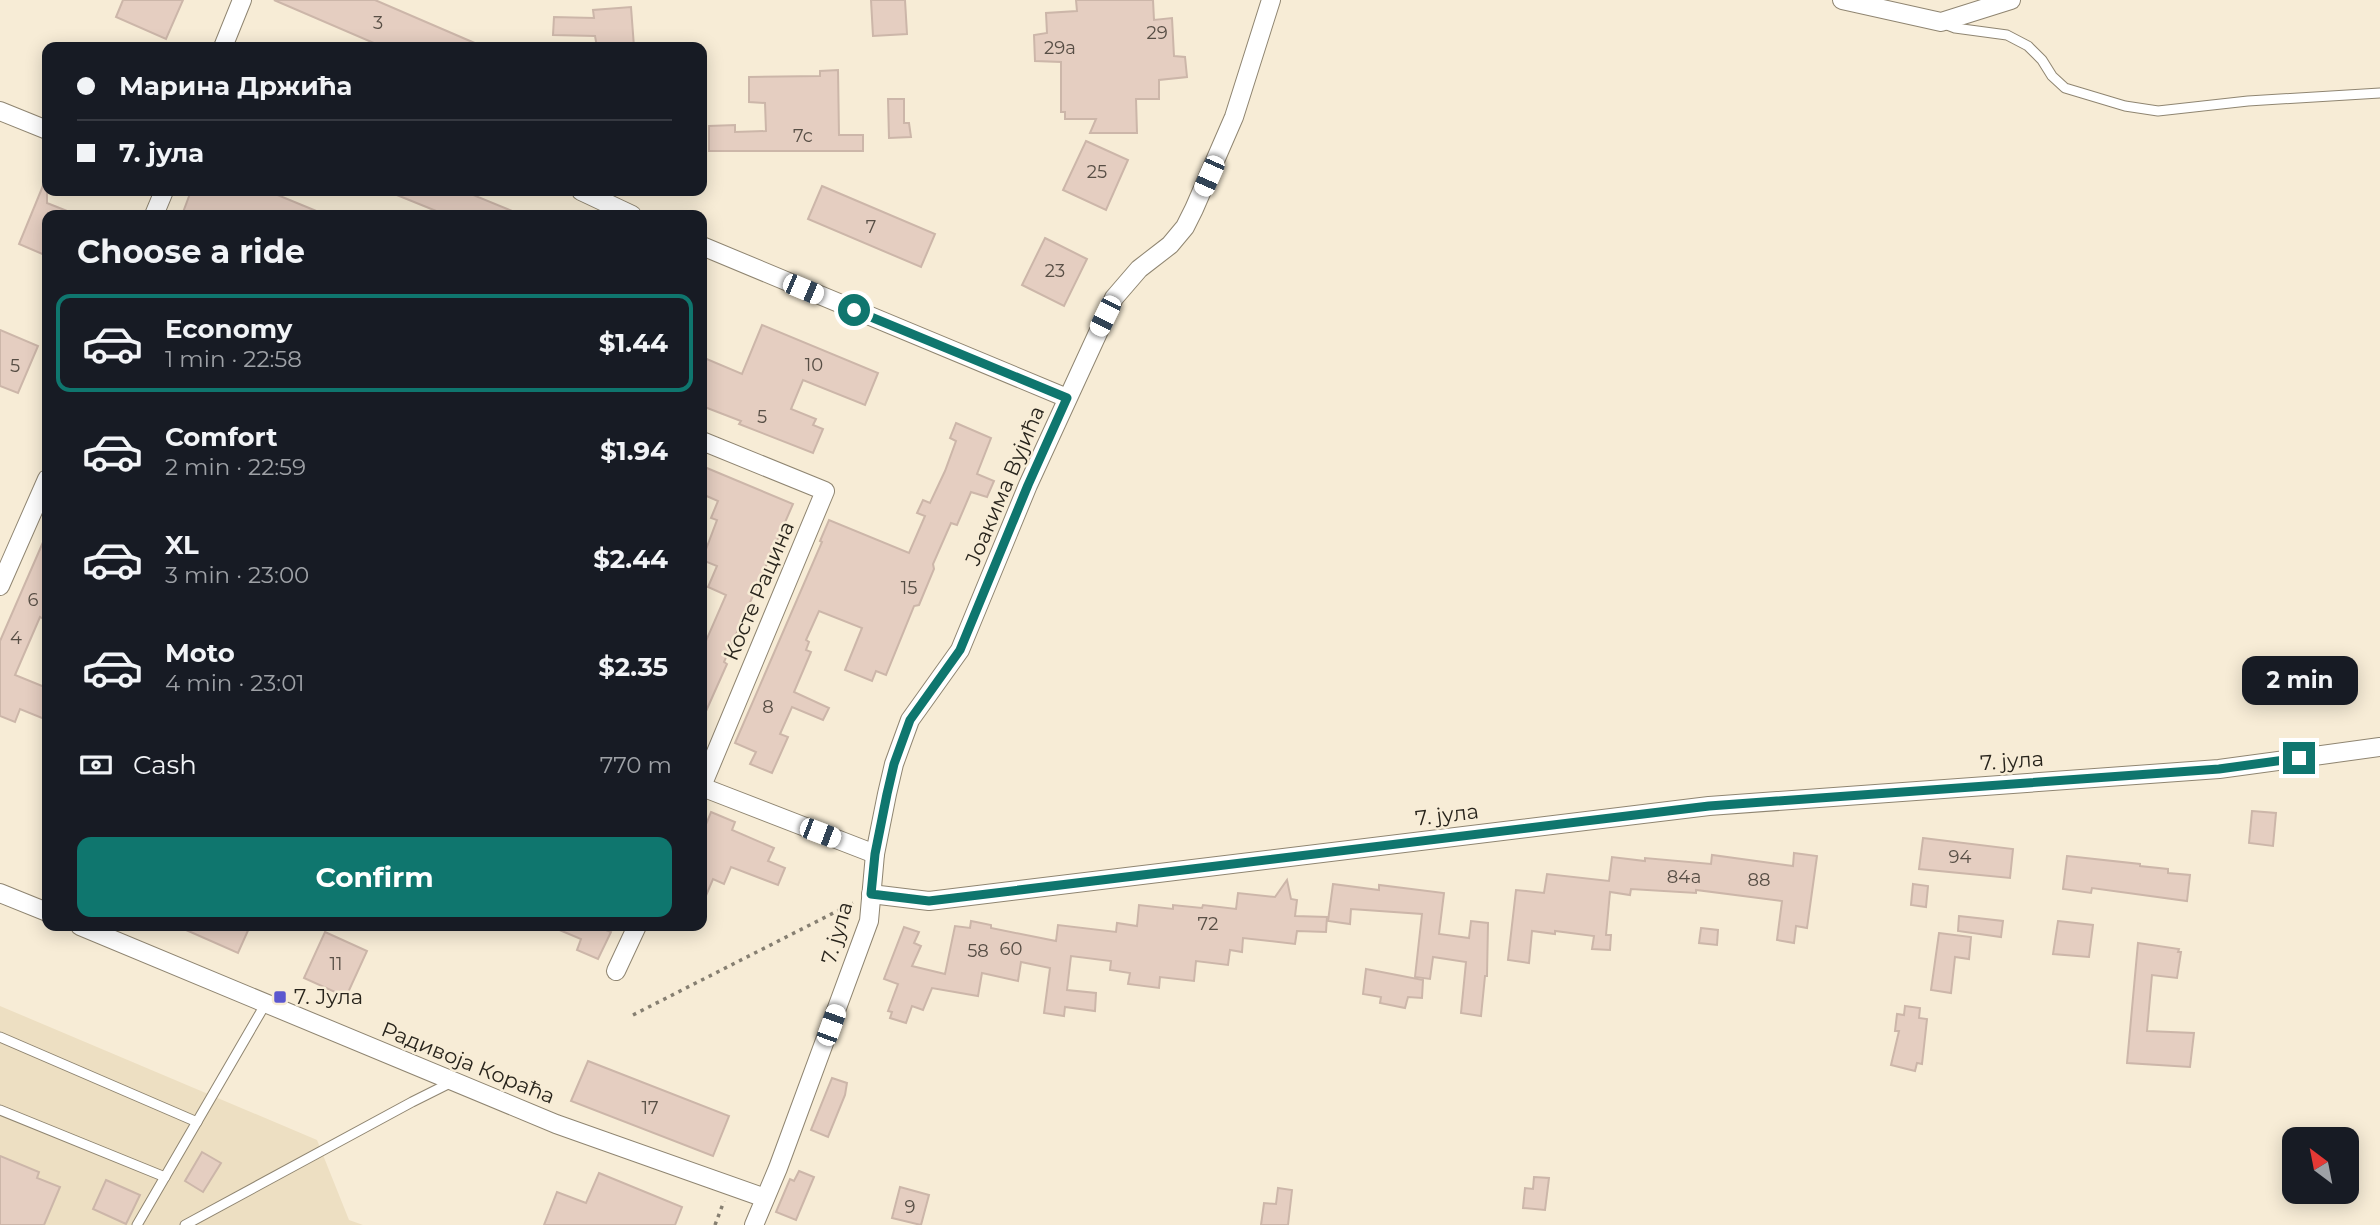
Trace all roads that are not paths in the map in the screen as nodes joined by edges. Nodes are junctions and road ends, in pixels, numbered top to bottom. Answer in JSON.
{"nodes":[{"id":1,"x":242,"y":0,"type":"edge"},
{"id":2,"x":1272,"y":0,"type":"edge"},
{"id":3,"x":1842,"y":0,"type":"edge"},
{"id":4,"x":2011,"y":0,"type":"edge"},
{"id":5,"x":1941,"y":22,"type":"junction"},
{"id":6,"x":231,"y":42,"type":"edge"},
{"id":7,"x":2380,"y":93,"type":"edge"},
{"id":8,"x":0,"y":111,"type":"edge"},
{"id":9,"x":42,"y":129,"type":"edge"},
{"id":10,"x":592,"y":196,"type":"edge"},
{"id":11,"x":621,"y":210,"type":"edge"},
{"id":12,"x":707,"y":248,"type":"edge"},
{"id":13,"x":1067,"y":398,"type":"junction"},
{"id":14,"x":707,"y":443,"type":"edge"},
{"id":15,"x":42,"y":497,"type":"edge"},
{"id":16,"x":0,"y":586,"type":"edge"},
{"id":17,"x":2380,"y":747,"type":"edge"},
{"id":18,"x":707,"y":774,"type":"edge"},
{"id":19,"x":707,"y":788,"type":"edge"},
{"id":20,"x":875,"y":854,"type":"junction"},
{"id":21,"x":0,"y":892,"type":"edge"},
{"id":22,"x":871,"y":894,"type":"junction"},
{"id":23,"x":42,"y":910,"type":"edge"},
{"id":24,"x":92,"y":931,"type":"edge"},
{"id":25,"x":636,"y":931,"type":"edge"},
{"id":26,"x":617,"y":971,"type":"dead end"},
{"id":27,"x":266,"y":1003,"type":"junction"},
{"id":28,"x":0,"y":1037,"type":"edge"},
{"id":29,"x":452,"y":1082,"type":"junction"},
{"id":30,"x":0,"y":1110,"type":"edge"},
{"id":31,"x":197,"y":1122,"type":"junction"},
{"id":32,"x":165,"y":1177,"type":"junction"},
{"id":33,"x":765,"y":1198,"type":"junction"},
{"id":34,"x":137,"y":1225,"type":"edge"},
{"id":35,"x":185,"y":1225,"type":"edge"},
{"id":36,"x":754,"y":1225,"type":"edge"}],
"edges":[{"from":1,"to":6,"type":"street"},
{"from":2,"to":13,"type":"street","name":"Јоакима Вујића"},
{"from":3,"to":5,"type":"street"},
{"from":4,"to":5,"type":"street"},
{"from":5,"to":7,"type":"lane"},
{"from":8,"to":9,"type":"street"},
{"from":10,"to":11,"type":"street"},
{"from":12,"to":13,"type":"street"},
{"from":13,"to":20,"type":"street","name":"Јоакима Вујића"},
{"from":14,"to":18,"type":"street","name":"Косте Рацина"},
{"from":15,"to":16,"type":"street"},
{"from":17,"to":22,"type":"street","name":"7. јула"},
{"from":19,"to":20,"type":"street"},
{"from":20,"to":22,"type":"street","name":"Јоакима Вујића"},
{"from":21,"to":23,"type":"street"},
{"from":22,"to":33,"type":"street","name":"7. јула"},
{"from":24,"to":27,"type":"street","name":"Радивоја Кораћа"},
{"from":25,"to":26,"type":"street"},
{"from":27,"to":29,"type":"street","name":"Радивоја Кораћа"},
{"from":27,"to":31,"type":"lane"},
{"from":28,"to":31,"type":"lane"},
{"from":29,"to":33,"type":"street","name":"Радивоја Кораћа"},
{"from":29,"to":35,"type":"lane"},
{"from":30,"to":32,"type":"lane"},
{"from":31,"to":32,"type":"lane"},
{"from":32,"to":34,"type":"lane"},
{"from":33,"to":36,"type":"street","name":"7. јула"}]}
